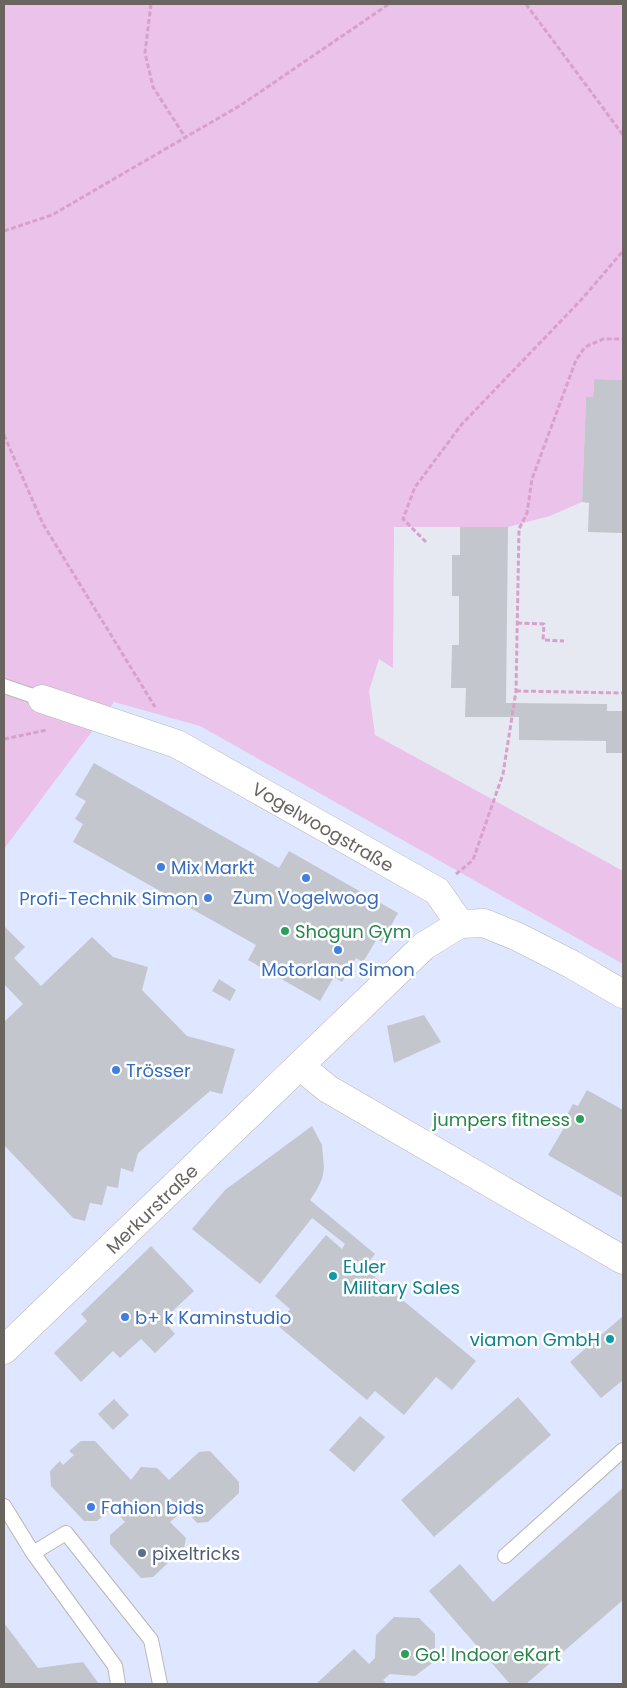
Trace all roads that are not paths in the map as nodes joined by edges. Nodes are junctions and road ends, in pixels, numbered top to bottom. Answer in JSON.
{"nodes":[{"id":1,"x":4,"y":686,"type":"edge"},
{"id":2,"x":42,"y":699,"type":"joint"},
{"id":3,"x":460,"y":924,"type":"junction"},
{"id":4,"x":623,"y":994,"type":"edge"},
{"id":5,"x":300,"y":1066,"type":"junction"},
{"id":6,"x":623,"y":1260,"type":"edge"},
{"id":7,"x":4,"y":1350,"type":"edge"},
{"id":8,"x":623,"y":1450,"type":"edge"},
{"id":9,"x":4,"y":1506,"type":"edge"},
{"id":10,"x":33,"y":1553,"type":"junction"},
{"id":11,"x":505,"y":1556,"type":"dead end"},
{"id":12,"x":118,"y":1684,"type":"edge"},
{"id":13,"x":160,"y":1684,"type":"edge"}],
"edges":[{"from":1,"to":2,"type":"lane","name":"Vogelwoogstraße"},
{"from":2,"to":3,"type":"street","name":"Vogelwoogstraße"},
{"from":3,"to":4,"type":"street"},
{"from":3,"to":5,"type":"street","name":"Merkurstraße"},
{"from":5,"to":6,"type":"street"},
{"from":5,"to":7,"type":"street","name":"Merkurstraße"},
{"from":8,"to":11,"type":"lane"},
{"from":9,"to":10,"type":"lane"},
{"from":10,"to":12,"type":"lane"},
{"from":10,"to":13,"type":"lane"}]}
